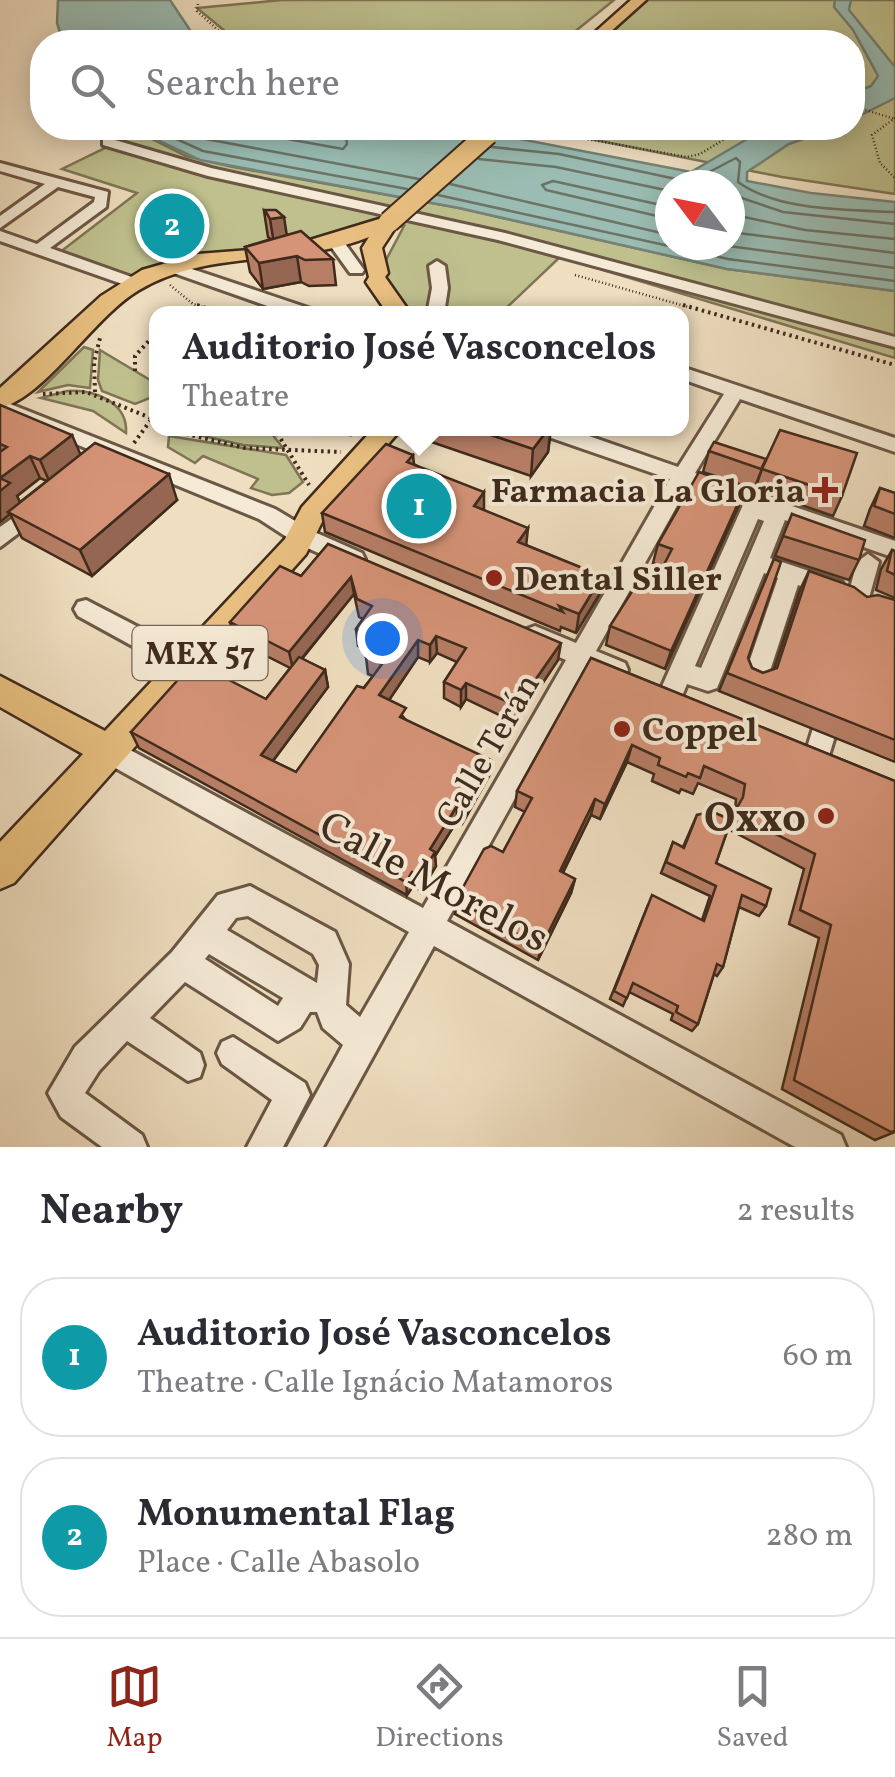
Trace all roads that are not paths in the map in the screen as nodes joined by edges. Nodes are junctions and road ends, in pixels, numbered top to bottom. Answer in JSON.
{"nodes":[{"id":1,"x":639,"y":0,"type":"edge"},
{"id":2,"x":605,"y":30,"type":"edge"},
{"id":3,"x":481,"y":140,"type":"edge"},
{"id":4,"x":108,"y":142,"type":"dead end"},
{"id":5,"x":0,"y":167,"type":"edge"},
{"id":6,"x":54,"y":183,"type":"junction"},
{"id":7,"x":76,"y":187,"type":"junction"},
{"id":8,"x":39,"y":214,"type":"dead end"},
{"id":9,"x":389,"y":222,"type":"junction"},
{"id":10,"x":0,"y":223,"type":"edge"},
{"id":11,"x":0,"y":236,"type":"edge"},
{"id":12,"x":336,"y":241,"type":"junction"},
{"id":13,"x":38,"y":250,"type":"junction"},
{"id":14,"x":437,"y":266,"type":"dead end"},
{"id":15,"x":169,"y":275,"type":"junction"},
{"id":16,"x":370,"y":275,"type":"junction"},
{"id":17,"x":134,"y":283,"type":"junction"},
{"id":18,"x":279,"y":306,"type":"edge"},
{"id":19,"x":394,"y":306,"type":"edge"},
{"id":20,"x":437,"y":306,"type":"edge"},
{"id":21,"x":895,"y":342,"type":"edge"},
{"id":22,"x":689,"y":375,"type":"edge"},
{"id":23,"x":736,"y":390,"type":"junction"},
{"id":24,"x":0,"y":403,"type":"edge"},
{"id":25,"x":382,"y":436,"type":"edge"},
{"id":26,"x":567,"y":436,"type":"edge"},
{"id":27,"x":895,"y":445,"type":"edge"},
{"id":28,"x":682,"y":477,"type":"junction"},
{"id":29,"x":55,"y":495,"type":"edge"},
{"id":30,"x":753,"y":506,"type":"junction"},
{"id":31,"x":304,"y":537,"type":"junction"},
{"id":32,"x":0,"y":539,"type":"edge"},
{"id":33,"x":895,"y":550,"type":"edge"},
{"id":34,"x":757,"y":562,"type":"junction"},
{"id":35,"x":868,"y":562,"type":"dead end"},
{"id":36,"x":379,"y":570,"type":"edge"},
{"id":37,"x":791,"y":573,"type":"junction"},
{"id":38,"x":738,"y":608,"type":"junction"},
{"id":39,"x":86,"y":609,"type":"dead end"},
{"id":40,"x":507,"y":624,"type":"edge"},
{"id":41,"x":778,"y":624,"type":"junction"},
{"id":42,"x":581,"y":655,"type":"junction"},
{"id":43,"x":189,"y":665,"type":"junction"},
{"id":44,"x":682,"y":670,"type":"junction"},
{"id":45,"x":756,"y":677,"type":"edge"},
{"id":46,"x":0,"y":690,"type":"edge"},
{"id":47,"x":110,"y":752,"type":"junction"},
{"id":48,"x":0,"y":870,"type":"edge"},
{"id":49,"x":427,"y":924,"type":"junction"},
{"id":50,"x":204,"y":934,"type":"junction"},
{"id":51,"x":184,"y":963,"type":"junction"},
{"id":52,"x":317,"y":1000,"type":"junction"},
{"id":53,"x":124,"y":1020,"type":"junction"},
{"id":54,"x":362,"y":1040,"type":"junction"},
{"id":55,"x":233,"y":1053,"type":"dead end"},
{"id":56,"x":188,"y":1065,"type":"dead end"},
{"id":57,"x":130,"y":1147,"type":"edge"},
{"id":58,"x":264,"y":1147,"type":"edge"},
{"id":59,"x":304,"y":1147,"type":"edge"},
{"id":60,"x":830,"y":1147,"type":"edge"}],
"edges":[{"from":1,"to":2,"type":"main road"},
{"from":3,"to":9,"type":"main road","bridge":true},
{"from":4,"to":21,"type":"street"},
{"from":5,"to":6,"type":"street"},
{"from":6,"to":7,"type":"street"},
{"from":6,"to":10,"type":"street"},
{"from":7,"to":8,"type":"street"},
{"from":7,"to":13,"type":"street"},
{"from":9,"to":12,"type":"main road"},
{"from":9,"to":16,"type":"main road"},
{"from":11,"to":13,"type":"street"},
{"from":12,"to":15,"type":"main road"},
{"from":12,"to":16,"type":"street"},
{"from":13,"to":17,"type":"street"},
{"from":14,"to":20,"type":"street"},
{"from":15,"to":17,"type":"main road"},
{"from":15,"to":18,"type":"street"},
{"from":16,"to":19,"type":"main road"},
{"from":17,"to":24,"type":"main road"},
{"from":22,"to":23,"type":"street"},
{"from":23,"to":27,"type":"street"},
{"from":23,"to":28,"type":"street","name":"Calle Terán"},
{"from":24,"to":31,"type":"street"},
{"from":25,"to":31,"type":"main road","number":"MEX 57"},
{"from":26,"to":28,"type":"street"},
{"from":28,"to":30,"type":"street"},
{"from":28,"to":42,"type":"street","name":"Calle Terán"},
{"from":29,"to":32,"type":"street"},
{"from":30,"to":33,"type":"street"},
{"from":30,"to":34,"type":"street"},
{"from":30,"to":44,"type":"street"},
{"from":31,"to":36,"type":"street"},
{"from":31,"to":43,"type":"main road","number":"MEX 57"},
{"from":34,"to":37,"type":"street"},
{"from":34,"to":38,"type":"street"},
{"from":35,"to":37,"type":"street"},
{"from":37,"to":41,"type":"street"},
{"from":38,"to":41,"type":"street"},
{"from":38,"to":44,"type":"street"},
{"from":39,"to":43,"type":"street"},
{"from":40,"to":42,"type":"street"},
{"from":41,"to":45,"type":"street"},
{"from":42,"to":44,"type":"street"},
{"from":42,"to":49,"type":"street","name":"Calle Terán"},
{"from":43,"to":47,"type":"main road","number":"MEX 57"},
{"from":46,"to":47,"type":"main road","name":"Calle Morelos"},
{"from":47,"to":48,"type":"main road","number":"MEX 57"},
{"from":47,"to":49,"type":"street","name":"Calle Morelos"},
{"from":49,"to":54,"type":"street","name":"Calle Terán"},
{"from":49,"to":60,"type":"street","name":"Calle Morelos"},
{"from":50,"to":51,"type":"street"},
{"from":50,"to":52,"type":"street"},
{"from":50,"to":52,"type":"street"},
{"from":51,"to":52,"type":"street"},
{"from":51,"to":53,"type":"street"},
{"from":52,"to":54,"type":"street"},
{"from":53,"to":56,"type":"street"},
{"from":53,"to":57,"type":"street"},
{"from":54,"to":59,"type":"street","name":"Calle Terán"},
{"from":55,"to":58,"type":"street"}]}
